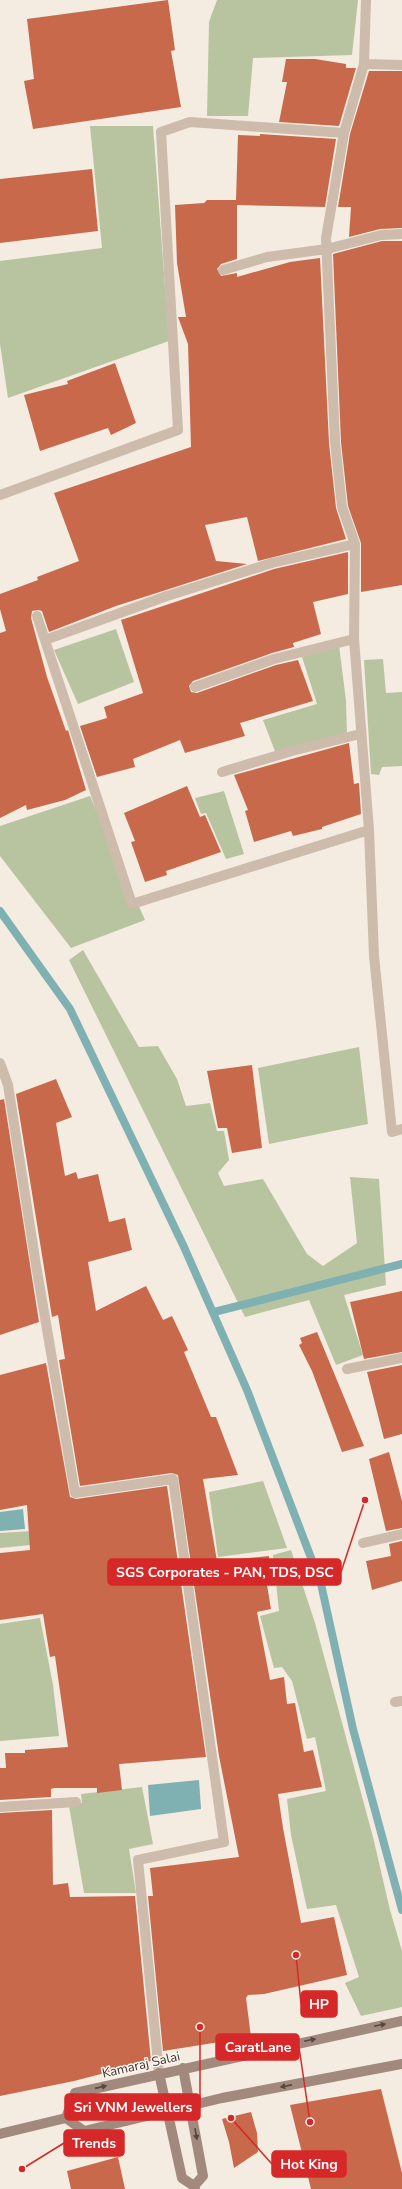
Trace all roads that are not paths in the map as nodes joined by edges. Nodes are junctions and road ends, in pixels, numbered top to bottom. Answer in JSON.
{"nodes":[{"id":1,"x":366,"y":0,"type":"edge"},
{"id":2,"x":364,"y":64,"type":"junction"},
{"id":3,"x":402,"y":65,"type":"edge"},
{"id":4,"x":344,"y":133,"type":"junction"},
{"id":5,"x":402,"y":234,"type":"edge"},
{"id":6,"x":327,"y":249,"type":"junction"},
{"id":7,"x":223,"y":270,"type":"dead end"},
{"id":8,"x":0,"y":495,"type":"edge"},
{"id":9,"x":355,"y":544,"type":"junction"},
{"id":10,"x":37,"y":616,"type":"dead end"},
{"id":11,"x":354,"y":638,"type":"junction"},
{"id":12,"x":45,"y":640,"type":"junction"},
{"id":13,"x":195,"y":687,"type":"dead end"},
{"id":14,"x":360,"y":734,"type":"junction"},
{"id":15,"x":222,"y":772,"type":"dead end"},
{"id":16,"x":369,"y":830,"type":"junction"},
{"id":17,"x":0,"y":1063,"type":"edge"},
{"id":18,"x":4,"y":1086,"type":"edge"},
{"id":19,"x":397,"y":1130,"type":"edge"},
{"id":20,"x":402,"y":1358,"type":"edge"},
{"id":21,"x":347,"y":1369,"type":"dead end"},
{"id":22,"x":402,"y":1534,"type":"edge"},
{"id":23,"x":362,"y":1543,"type":"dead end"},
{"id":24,"x":76,"y":1802,"type":"dead end"},
{"id":25,"x":0,"y":1807,"type":"edge"},
{"id":26,"x":402,"y":2021,"type":"edge"},
{"id":27,"x":402,"y":2064,"type":"edge"},
{"id":28,"x":183,"y":2068,"type":"junction"},
{"id":29,"x":159,"y":2073,"type":"junction"},
{"id":30,"x":191,"y":2106,"type":"junction"},
{"id":31,"x":167,"y":2111,"type":"junction"},
{"id":32,"x":66,"y":2118,"type":"junction"},
{"id":33,"x":0,"y":2134,"type":"edge"},
{"id":34,"x":195,"y":2188,"type":"edge"}],
"edges":[{"from":1,"to":2,"type":"street"},
{"from":2,"to":3,"type":"street"},
{"from":2,"to":4,"type":"street"},
{"from":4,"to":6,"type":"street"},
{"from":4,"to":8,"type":"street"},
{"from":5,"to":6,"type":"street"},
{"from":6,"to":7,"type":"street"},
{"from":6,"to":9,"type":"street"},
{"from":9,"to":11,"type":"street"},
{"from":9,"to":12,"type":"street"},
{"from":10,"to":12,"type":"street"},
{"from":11,"to":13,"type":"street"},
{"from":11,"to":14,"type":"street"},
{"from":12,"to":16,"type":"street"},
{"from":14,"to":15,"type":"street"},
{"from":14,"to":16,"type":"street"},
{"from":16,"to":19,"type":"street"},
{"from":17,"to":18,"type":"street"},
{"from":18,"to":29,"type":"street"},
{"from":20,"to":21,"type":"street"},
{"from":22,"to":23,"type":"street"},
{"from":24,"to":25,"type":"street"},
{"from":28,"to":26,"type":"main road","name":"Kamaraj Salai","one_way":true},
{"from":27,"to":30,"type":"main road","one_way":true},
{"from":28,"to":29,"type":"main road","name":"Kamaraj Salai"},
{"from":28,"to":30,"type":"main road"},
{"from":29,"to":31,"type":"main road"},
{"from":32,"to":29,"type":"main road","name":"Kamaraj Salai","one_way":true},
{"from":30,"to":31,"type":"main road"},
{"from":30,"to":34,"type":"main road","one_way":true},
{"from":31,"to":32,"type":"main road"},
{"from":31,"to":34,"type":"main road"},
{"from":32,"to":33,"type":"main road"}]}
